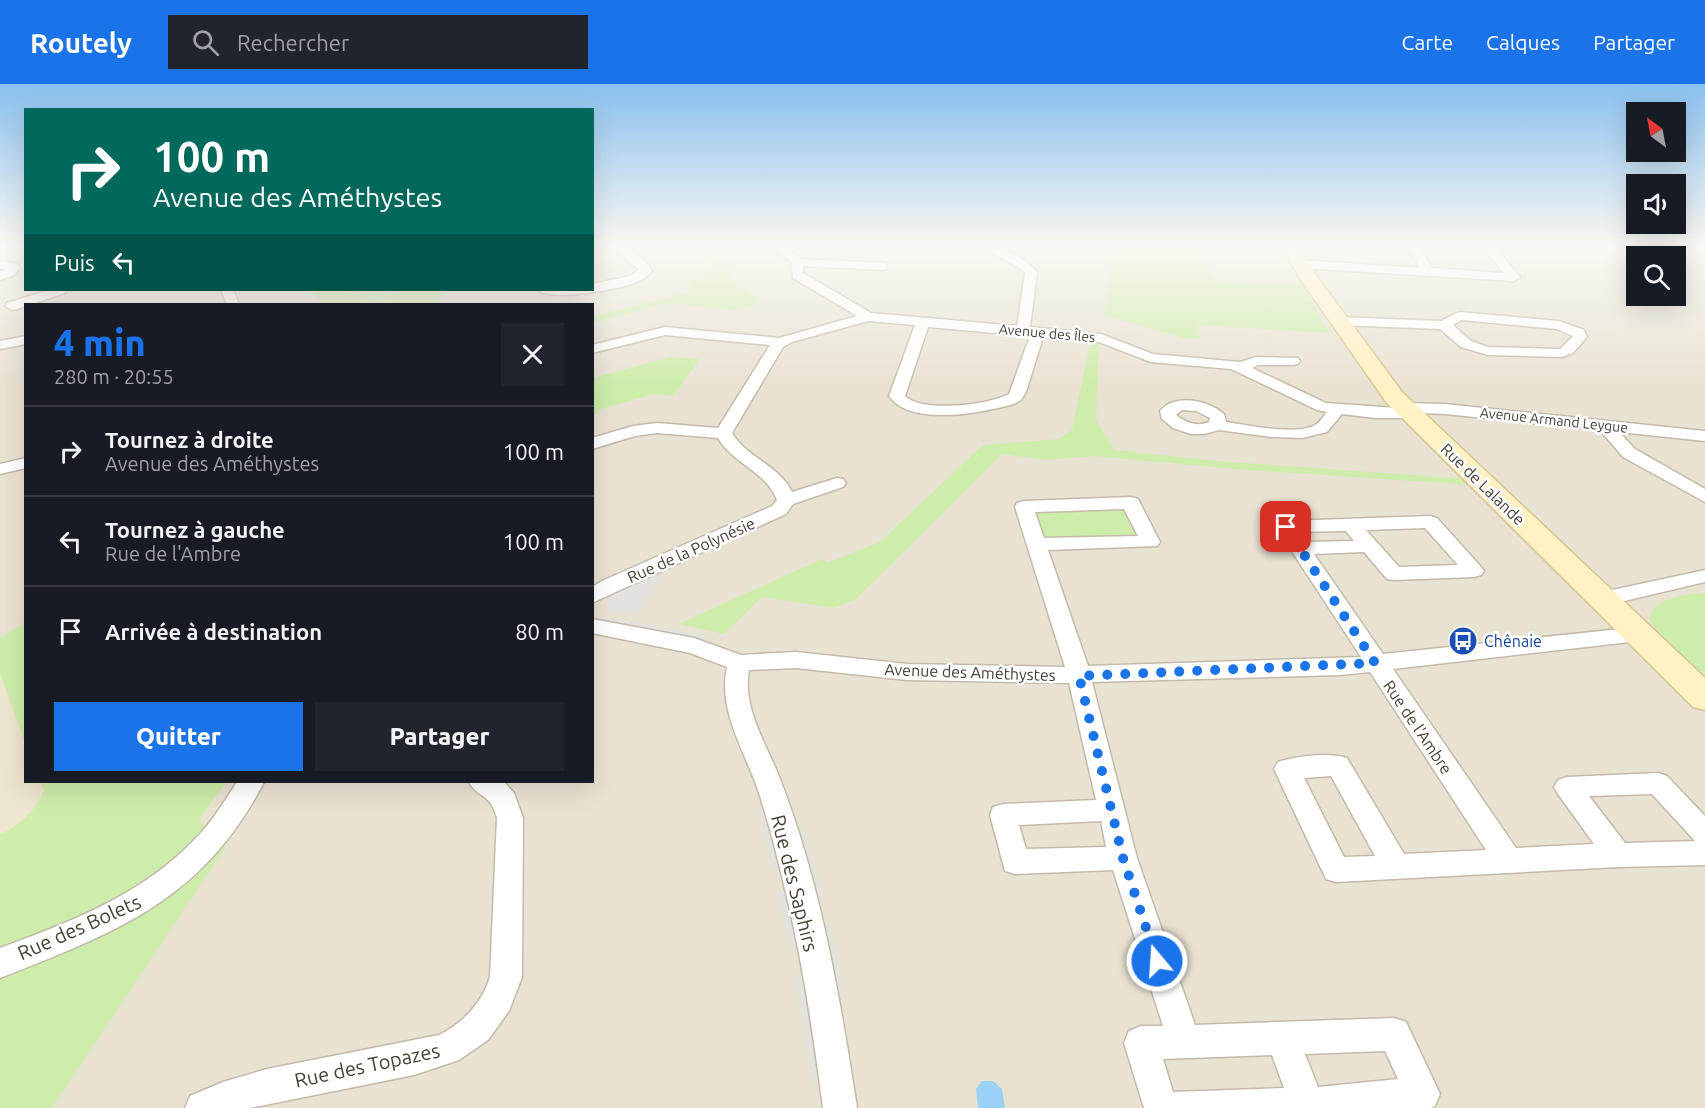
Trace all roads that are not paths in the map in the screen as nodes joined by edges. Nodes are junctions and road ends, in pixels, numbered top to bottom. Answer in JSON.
{"nodes":[{"id":1,"x":48,"y":294,"type":"edge"},
{"id":2,"x":829,"y":294,"type":"edge"},
{"id":3,"x":1031,"y":294,"type":"edge"},
{"id":4,"x":1321,"y":294,"type":"edge"},
{"id":5,"x":14,"y":304,"type":"edge"},
{"id":6,"x":868,"y":317,"type":"junction"},
{"id":7,"x":1339,"y":321,"type":"junction"},
{"id":8,"x":923,"y":322,"type":"junction"},
{"id":9,"x":1444,"y":325,"type":"junction"},
{"id":10,"x":1030,"y":332,"type":"junction"},
{"id":11,"x":24,"y":339,"type":"edge"},
{"id":12,"x":782,"y":342,"type":"junction"},
{"id":13,"x":0,"y":345,"type":"edge"},
{"id":14,"x":594,"y":349,"type":"edge"},
{"id":15,"x":1293,"y":361,"type":"dead end"},
{"id":16,"x":1242,"y":368,"type":"junction"},
{"id":17,"x":1336,"y":410,"type":"junction"},
{"id":18,"x":1406,"y":410,"type":"junction"},
{"id":19,"x":1217,"y":425,"type":"dead end"},
{"id":20,"x":1604,"y":425,"type":"junction"},
{"id":21,"x":724,"y":433,"type":"junction"},
{"id":22,"x":1705,"y":436,"type":"edge"},
{"id":23,"x":594,"y":443,"type":"edge"},
{"id":24,"x":24,"y":463,"type":"edge"},
{"id":25,"x":0,"y":469,"type":"edge"},
{"id":26,"x":837,"y":483,"type":"dead end"},
{"id":27,"x":1705,"y":497,"type":"edge"},
{"id":28,"x":786,"y":500,"type":"junction"},
{"id":29,"x":1352,"y":525,"type":"junction"},
{"id":30,"x":1036,"y":544,"type":"junction"},
{"id":31,"x":1369,"y":546,"type":"junction"},
{"id":32,"x":1299,"y":548,"type":"junction"},
{"id":33,"x":1705,"y":576,"type":"edge"},
{"id":34,"x":594,"y":595,"type":"edge"},
{"id":35,"x":1603,"y":599,"type":"junction"},
{"id":36,"x":594,"y":626,"type":"edge"},
{"id":37,"x":1639,"y":634,"type":"junction"},
{"id":38,"x":739,"y":663,"type":"junction"},
{"id":39,"x":1375,"y":663,"type":"junction"},
{"id":40,"x":1079,"y":676,"type":"junction"},
{"id":41,"x":1705,"y":698,"type":"edge"},
{"id":42,"x":250,"y":783,"type":"edge"},
{"id":43,"x":486,"y":783,"type":"edge"},
{"id":44,"x":1111,"y":810,"type":"junction"},
{"id":45,"x":1705,"y":834,"type":"edge"},
{"id":46,"x":1705,"y":854,"type":"edge"},
{"id":47,"x":1618,"y":855,"type":"junction"},
{"id":48,"x":1123,"y":858,"type":"junction"},
{"id":49,"x":1509,"y":861,"type":"junction"},
{"id":50,"x":1396,"y":866,"type":"dead end"},
{"id":51,"x":0,"y":963,"type":"edge"},
{"id":52,"x":1282,"y":1038,"type":"junction"},
{"id":53,"x":1185,"y":1043,"type":"junction"},
{"id":54,"x":1308,"y":1106,"type":"edge"},
{"id":55,"x":202,"y":1108,"type":"edge"},
{"id":56,"x":840,"y":1108,"type":"edge"},
{"id":57,"x":1161,"y":1108,"type":"edge"},
{"id":58,"x":1177,"y":1108,"type":"edge"}],
"edges":[{"from":1,"to":5,"type":"street"},
{"from":2,"to":6,"type":"street","name":"Avenue des Îles"},
{"from":3,"to":10,"type":"street"},
{"from":4,"to":7,"type":"street","name":"Rue de Lalande"},
{"from":6,"to":8,"type":"street","name":"Avenue des Îles"},
{"from":6,"to":12,"type":"street"},
{"from":7,"to":9,"type":"street"},
{"from":7,"to":18,"type":"street","name":"Rue de Lalande"},
{"from":8,"to":10,"type":"street","name":"Avenue des Îles"},
{"from":8,"to":10,"type":"street"},
{"from":9,"to":9,"type":"street"},
{"from":10,"to":16,"type":"street","name":"Avenue des Îles"},
{"from":11,"to":13,"type":"street"},
{"from":12,"to":14,"type":"street"},
{"from":12,"to":21,"type":"street"},
{"from":15,"to":16,"type":"street"},
{"from":16,"to":17,"type":"street","name":"Avenue des Îles"},
{"from":17,"to":18,"type":"street","name":"Avenue des Îles"},
{"from":17,"to":19,"type":"street"},
{"from":18,"to":20,"type":"street","name":"Avenue Armand Leygue"},
{"from":18,"to":35,"type":"street","name":"Rue de Lalande"},
{"from":20,"to":22,"type":"street","name":"Avenue Armand Leygue"},
{"from":20,"to":27,"type":"street"},
{"from":21,"to":23,"type":"street"},
{"from":21,"to":28,"type":"street"},
{"from":24,"to":25,"type":"street"},
{"from":26,"to":28,"type":"street","name":"Rue de la Polynésie"},
{"from":28,"to":34,"type":"street","name":"Rue de la Polynésie"},
{"from":29,"to":31,"type":"street","name":"Rue de l'Ambre"},
{"from":29,"to":31,"type":"street","name":"Rue de l'Ambre"},
{"from":29,"to":32,"type":"street","name":"Rue de l'Ambre"},
{"from":30,"to":30,"type":"street"},
{"from":30,"to":40,"type":"street"},
{"from":31,"to":32,"type":"street"},
{"from":32,"to":39,"type":"street","name":"Rue de l'Ambre"},
{"from":33,"to":35,"type":"street"},
{"from":35,"to":37,"type":"street","name":"Rue de Lalande"},
{"from":36,"to":38,"type":"street","name":"Avenue des Améthystes"},
{"from":37,"to":39,"type":"street","name":"Avenue des Améthystes"},
{"from":37,"to":41,"type":"street","name":"Rue de Lalande"},
{"from":38,"to":40,"type":"street","name":"Avenue des Améthystes"},
{"from":38,"to":56,"type":"street","name":"Rue des Saphirs"},
{"from":39,"to":40,"type":"street","name":"Avenue des Améthystes"},
{"from":39,"to":49,"type":"street","name":"Rue de l'Ambre"},
{"from":40,"to":44,"type":"street"},
{"from":42,"to":51,"type":"street","name":"Rue des Bolets"},
{"from":43,"to":55,"type":"street","name":"Rue des Topazes"},
{"from":44,"to":48,"type":"street"},
{"from":44,"to":48,"type":"street"},
{"from":45,"to":47,"type":"street"},
{"from":46,"to":47,"type":"street"},
{"from":47,"to":49,"type":"street"},
{"from":48,"to":53,"type":"street"},
{"from":49,"to":50,"type":"street"},
{"from":52,"to":53,"type":"street"},
{"from":52,"to":54,"type":"street"},
{"from":52,"to":54,"type":"street"},
{"from":53,"to":57,"type":"street"},
{"from":54,"to":58,"type":"street"}]}
